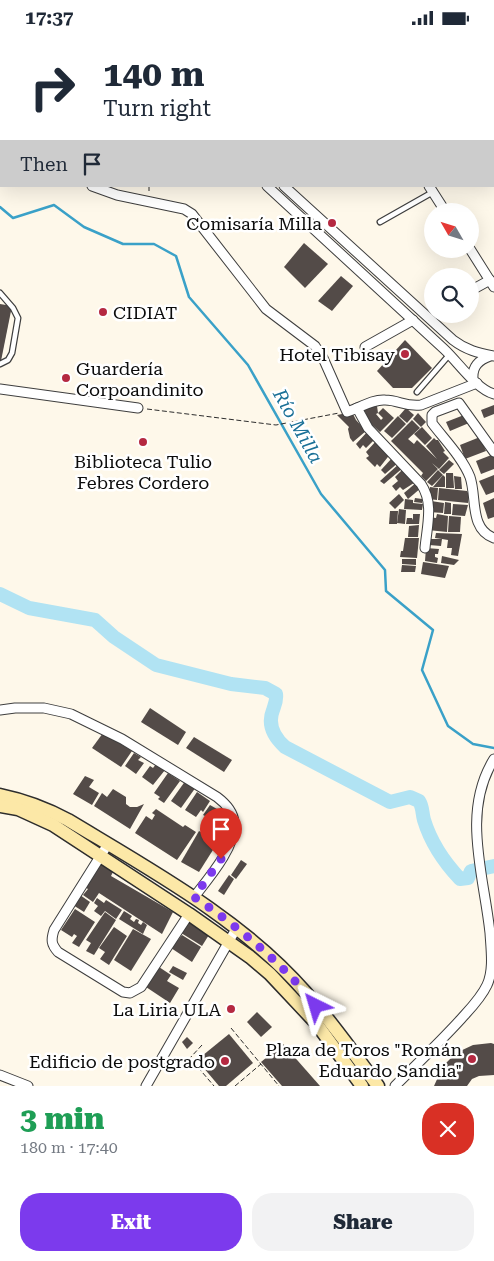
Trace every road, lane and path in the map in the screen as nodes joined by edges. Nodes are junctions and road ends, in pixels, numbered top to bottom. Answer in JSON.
{"nodes":[{"id":1,"x":95,"y":187,"type":"edge"},
{"id":2,"x":267,"y":187,"type":"edge"},
{"id":3,"x":285,"y":187,"type":"edge"},
{"id":4,"x":431,"y":189,"type":"edge"},
{"id":5,"x":440,"y":203,"type":"edge"},
{"id":6,"x":380,"y":222,"type":"dead end"},
{"id":7,"x":476,"y":258,"type":"edge"},
{"id":8,"x":493,"y":281,"type":"edge"},
{"id":9,"x":479,"y":287,"type":"edge"},
{"id":10,"x":0,"y":293,"type":"edge"},
{"id":11,"x":424,"y":310,"type":"edge"},
{"id":12,"x":413,"y":320,"type":"junction"},
{"id":13,"x":438,"y":323,"type":"edge"},
{"id":14,"x":365,"y":347,"type":"dead end"},
{"id":15,"x":450,"y":354,"type":"junction"},
{"id":16,"x":492,"y":356,"type":"edge"},
{"id":17,"x":0,"y":365,"type":"edge"},
{"id":18,"x":475,"y":381,"type":"junction"},
{"id":19,"x":0,"y":389,"type":"edge"},
{"id":20,"x":417,"y":392,"type":"dead end"},
{"id":21,"x":494,"y":394,"type":"edge"},
{"id":22,"x":138,"y":408,"type":"joint"},
{"id":23,"x":358,"y":408,"type":"junction"},
{"id":24,"x":347,"y":412,"type":"junction"},
{"id":25,"x":494,"y":452,"type":"edge"},
{"id":26,"x":494,"y":537,"type":"edge"},
{"id":27,"x":425,"y":548,"type":"dead end"},
{"id":28,"x":0,"y":710,"type":"edge"},
{"id":29,"x":493,"y":761,"type":"edge"},
{"id":30,"x":0,"y":795,"type":"edge"},
{"id":31,"x":0,"y":806,"type":"edge"},
{"id":32,"x":108,"y":844,"type":"junction"},
{"id":33,"x":100,"y":855,"type":"junction"},
{"id":34,"x":194,"y":897,"type":"junction"},
{"id":35,"x":188,"y":914,"type":"junction"},
{"id":36,"x":236,"y":929,"type":"junction"},
{"id":37,"x":229,"y":941,"type":"junction"},
{"id":38,"x":490,"y":987,"type":"edge"},
{"id":39,"x":231,"y":1028,"type":"dead end"},
{"id":40,"x":202,"y":1045,"type":"dead end"},
{"id":41,"x":261,"y":1064,"type":"junction"},
{"id":42,"x":0,"y":1075,"type":"edge"},
{"id":43,"x":28,"y":1086,"type":"edge"},
{"id":44,"x":146,"y":1086,"type":"edge"},
{"id":45,"x":214,"y":1086,"type":"edge"},
{"id":46,"x":235,"y":1086,"type":"edge"},
{"id":47,"x":279,"y":1086,"type":"edge"},
{"id":48,"x":362,"y":1086,"type":"edge"},
{"id":49,"x":378,"y":1086,"type":"edge"},
{"id":50,"x":394,"y":1086,"type":"edge"}],
"edges":[{"from":1,"to":24,"type":"street"},
{"from":2,"to":12,"type":"street"},
{"from":3,"to":11,"type":"street"},
{"from":4,"to":5,"type":"street"},
{"from":4,"to":6,"type":"lane"},
{"from":7,"to":8,"type":"street"},
{"from":8,"to":9,"type":"street"},
{"from":10,"to":17,"type":"lane"},
{"from":12,"to":14,"type":"street"},
{"from":12,"to":15,"type":"street"},
{"from":13,"to":16,"type":"street"},
{"from":15,"to":18,"type":"street"},
{"from":15,"to":20,"type":"lane"},
{"from":16,"to":18,"type":"street"},
{"from":18,"to":21,"type":"street"},
{"from":18,"to":23,"type":"street"},
{"from":19,"to":22,"type":"street"},
{"from":22,"to":24,"type":"path"},
{"from":23,"to":24,"type":"street"},
{"from":23,"to":27,"type":"street"},
{"from":25,"to":26,"type":"street"},
{"from":28,"to":34,"type":"street"},
{"from":29,"to":38,"type":"street"},
{"from":30,"to":32,"type":"street"},
{"from":31,"to":33,"type":"street"},
{"from":32,"to":33,"type":"street"},
{"from":32,"to":34,"type":"street"},
{"from":33,"to":35,"type":"street"},
{"from":33,"to":35,"type":"street"},
{"from":34,"to":36,"type":"street"},
{"from":35,"to":37,"type":"street"},
{"from":36,"to":37,"type":"street"},
{"from":36,"to":49,"type":"street"},
{"from":37,"to":44,"type":"street"},
{"from":37,"to":48,"type":"street"},
{"from":38,"to":50,"type":"street"},
{"from":39,"to":41,"type":"path"},
{"from":40,"to":45,"type":"path"},
{"from":41,"to":46,"type":"path"},
{"from":41,"to":47,"type":"path"},
{"from":42,"to":43,"type":"street"}]}
